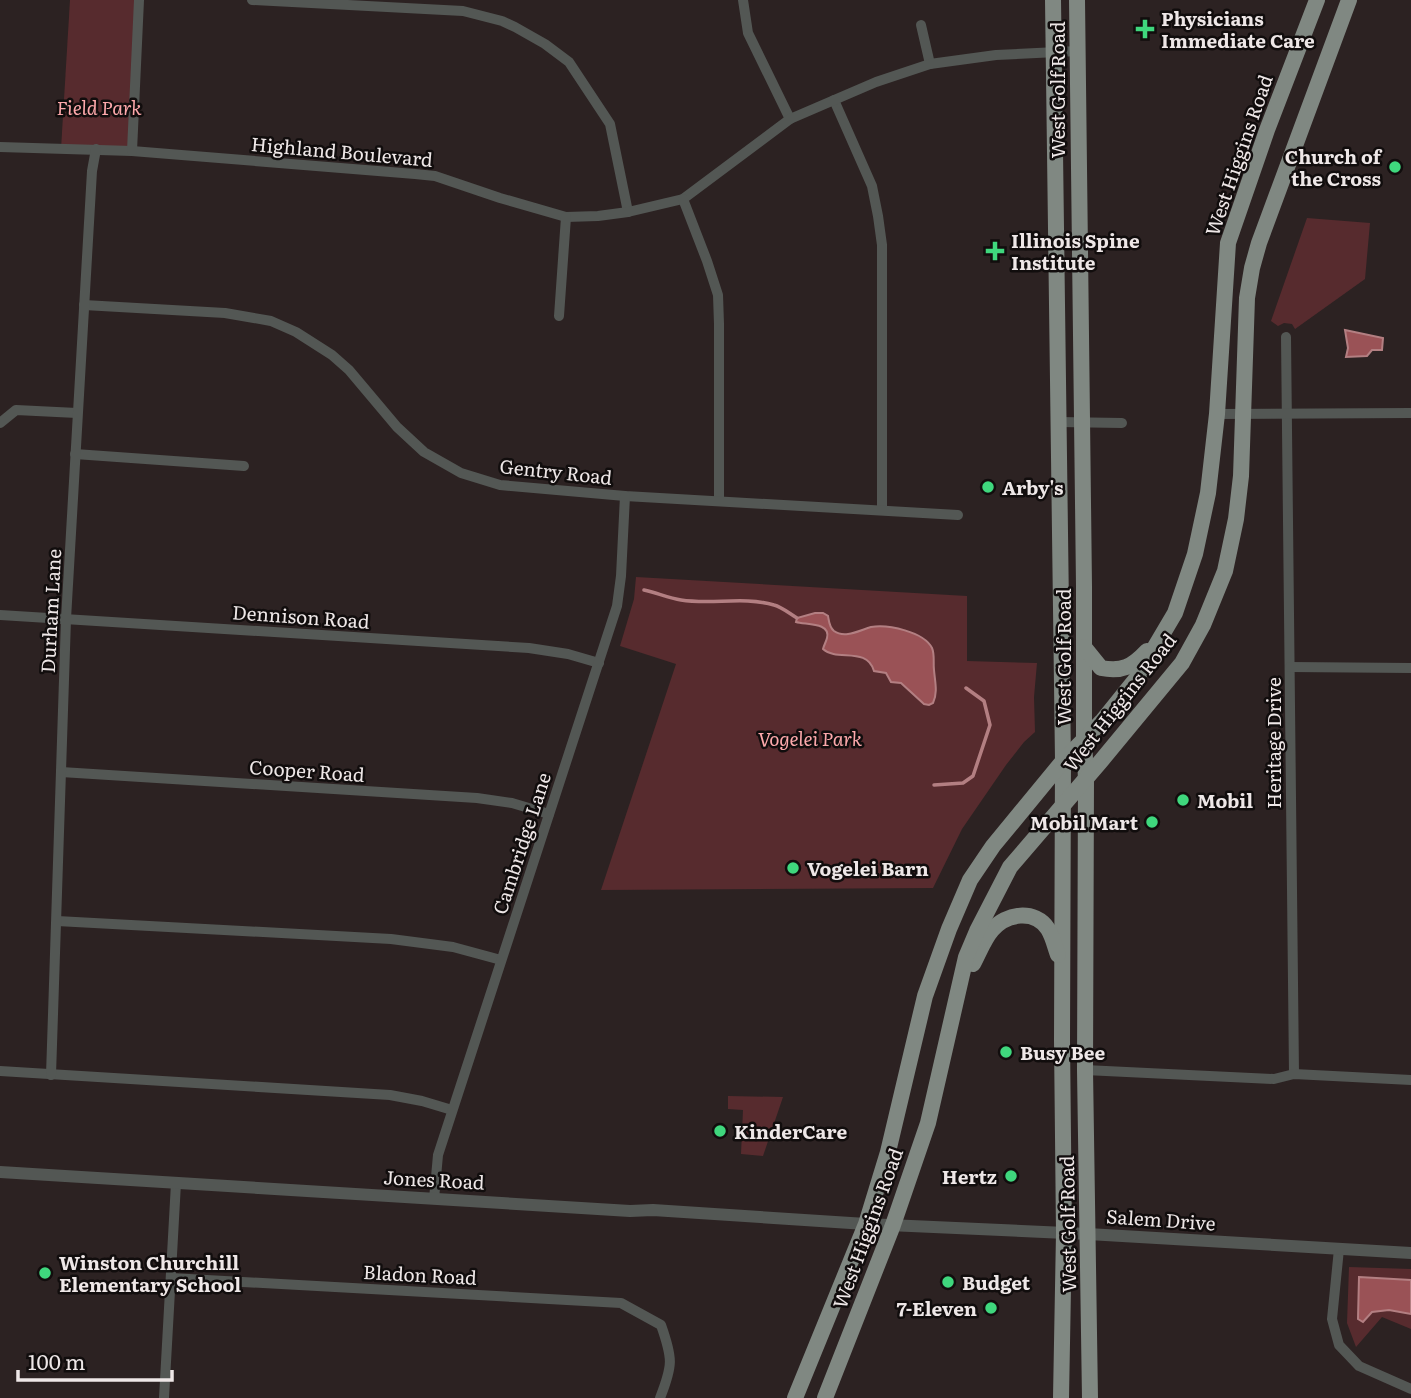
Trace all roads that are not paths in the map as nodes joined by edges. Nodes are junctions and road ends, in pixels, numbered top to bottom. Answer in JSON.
{"nodes":[{"id":1,"x":139,"y":0,"type":"edge"},
{"id":2,"x":252,"y":0,"type":"edge"},
{"id":3,"x":743,"y":0,"type":"edge"},
{"id":4,"x":1053,"y":0,"type":"edge"},
{"id":5,"x":1077,"y":0,"type":"edge"},
{"id":6,"x":1317,"y":0,"type":"edge"},
{"id":7,"x":1349,"y":0,"type":"edge"},
{"id":8,"x":921,"y":25,"type":"dead end"},
{"id":9,"x":1078,"y":51,"type":"junction"},
{"id":10,"x":1053,"y":52,"type":"junction"},
{"id":11,"x":930,"y":64,"type":"junction"},
{"id":12,"x":834,"y":100,"type":"junction"},
{"id":13,"x":790,"y":119,"type":"junction"},
{"id":14,"x":0,"y":148,"type":"edge"},
{"id":15,"x":96,"y":149,"type":"junction"},
{"id":16,"x":132,"y":151,"type":"junction"},
{"id":17,"x":683,"y":199,"type":"junction"},
{"id":18,"x":628,"y":212,"type":"junction"},
{"id":19,"x":566,"y":217,"type":"junction"},
{"id":20,"x":84,"y":305,"type":"junction"},
{"id":21,"x":559,"y":316,"type":"dead end"},
{"id":22,"x":1286,"y":337,"type":"dead end"},
{"id":23,"x":77,"y":413,"type":"junction"},
{"id":24,"x":1243,"y":413,"type":"junction"},
{"id":25,"x":1286,"y":413,"type":"junction"},
{"id":26,"x":1411,"y":413,"type":"edge"},
{"id":27,"x":1217,"y":414,"type":"junction"},
{"id":28,"x":1059,"y":422,"type":"junction"},
{"id":29,"x":1082,"y":422,"type":"junction"},
{"id":30,"x":0,"y":423,"type":"edge"},
{"id":31,"x":1122,"y":423,"type":"dead end"},
{"id":32,"x":75,"y":454,"type":"junction"},
{"id":33,"x":244,"y":466,"type":"dead end"},
{"id":34,"x":625,"y":496,"type":"junction"},
{"id":35,"x":719,"y":500,"type":"junction"},
{"id":36,"x":882,"y":510,"type":"junction"},
{"id":37,"x":958,"y":515,"type":"dead end"},
{"id":38,"x":0,"y":615,"type":"edge"},
{"id":39,"x":66,"y":618,"type":"junction"},
{"id":40,"x":1161,"y":637,"type":"junction"},
{"id":41,"x":1084,"y":646,"type":"junction"},
{"id":42,"x":599,"y":663,"type":"junction"},
{"id":43,"x":1290,"y":667,"type":"junction"},
{"id":44,"x":1411,"y":668,"type":"edge"},
{"id":45,"x":1084,"y":740,"type":"junction"},
{"id":46,"x":1063,"y":761,"type":"junction"},
{"id":47,"x":61,"y":772,"type":"junction"},
{"id":48,"x":1086,"y":779,"type":"junction"},
{"id":49,"x":1063,"y":807,"type":"junction"},
{"id":50,"x":548,"y":814,"type":"junction"},
{"id":51,"x":57,"y":921,"type":"junction"},
{"id":52,"x":501,"y":960,"type":"junction"},
{"id":53,"x":1062,"y":966,"type":"junction"},
{"id":54,"x":958,"y":994,"type":"junction"},
{"id":55,"x":1085,"y":1070,"type":"junction"},
{"id":56,"x":0,"y":1071,"type":"edge"},
{"id":57,"x":1294,"y":1074,"type":"junction"},
{"id":58,"x":51,"y":1075,"type":"junction"},
{"id":59,"x":1411,"y":1080,"type":"edge"},
{"id":60,"x":452,"y":1110,"type":"junction"},
{"id":61,"x":0,"y":1172,"type":"edge"},
{"id":62,"x":176,"y":1183,"type":"junction"},
{"id":63,"x":434,"y":1199,"type":"junction"},
{"id":64,"x":866,"y":1224,"type":"junction"},
{"id":65,"x":893,"y":1225,"type":"junction"},
{"id":66,"x":1064,"y":1233,"type":"junction"},
{"id":67,"x":1088,"y":1234,"type":"junction"},
{"id":68,"x":1339,"y":1249,"type":"junction"},
{"id":69,"x":1411,"y":1253,"type":"edge"},
{"id":70,"x":171,"y":1278,"type":"junction"},
{"id":71,"x":1410,"y":1394,"type":"edge"},
{"id":72,"x":164,"y":1398,"type":"edge"},
{"id":73,"x":660,"y":1398,"type":"edge"},
{"id":74,"x":795,"y":1398,"type":"edge"},
{"id":75,"x":825,"y":1398,"type":"edge"},
{"id":76,"x":1062,"y":1398,"type":"edge"},
{"id":77,"x":1090,"y":1398,"type":"edge"}],
"edges":[{"from":1,"to":16,"type":"street"},
{"from":2,"to":18,"type":"street"},
{"from":3,"to":13,"type":"street"},
{"from":4,"to":10,"type":"main road","name":"West Golf Road"},
{"from":5,"to":9,"type":"main road","name":"West Golf Road"},
{"from":6,"to":27,"type":"main road","name":"West Higgins Road"},
{"from":7,"to":24,"type":"main road","name":"West Higgins Road"},
{"from":8,"to":11,"type":"street"},
{"from":9,"to":10,"type":"street","name":"Highland Boulevard"},
{"from":9,"to":29,"type":"main road","name":"West Golf Road"},
{"from":10,"to":11,"type":"street","name":"Highland Boulevard"},
{"from":10,"to":28,"type":"main road","name":"West Golf Road"},
{"from":11,"to":12,"type":"street","name":"Highland Boulevard"},
{"from":12,"to":13,"type":"street","name":"Highland Boulevard"},
{"from":12,"to":36,"type":"street"},
{"from":13,"to":17,"type":"street","name":"Highland Boulevard"},
{"from":14,"to":15,"type":"street","name":"Highland Boulevard"},
{"from":15,"to":16,"type":"street","name":"Highland Boulevard"},
{"from":15,"to":20,"type":"street","name":"Durham Lane"},
{"from":16,"to":19,"type":"street","name":"Highland Boulevard"},
{"from":17,"to":18,"type":"street","name":"Highland Boulevard"},
{"from":17,"to":35,"type":"street"},
{"from":18,"to":19,"type":"street","name":"Highland Boulevard"},
{"from":19,"to":21,"type":"street"},
{"from":20,"to":23,"type":"street","name":"Durham Lane"},
{"from":20,"to":34,"type":"street","name":"Gentry Road"},
{"from":22,"to":25,"type":"street","name":"Heritage Drive"},
{"from":23,"to":30,"type":"street"},
{"from":23,"to":32,"type":"street","name":"Durham Lane"},
{"from":24,"to":25,"type":"street"},
{"from":24,"to":27,"type":"street"},
{"from":24,"to":48,"type":"main road","name":"West Higgins Road"},
{"from":25,"to":26,"type":"street"},
{"from":25,"to":43,"type":"street","name":"Heritage Drive"},
{"from":27,"to":40,"type":"main road","name":"West Higgins Road"},
{"from":28,"to":29,"type":"street"},
{"from":28,"to":46,"type":"main road","name":"West Golf Road"},
{"from":29,"to":31,"type":"street"},
{"from":29,"to":41,"type":"main road","name":"West Golf Road"},
{"from":32,"to":33,"type":"street"},
{"from":32,"to":39,"type":"street","name":"Durham Lane"},
{"from":34,"to":35,"type":"street","name":"Gentry Road"},
{"from":34,"to":42,"type":"street","name":"Cambridge Lane"},
{"from":35,"to":36,"type":"street","name":"Gentry Road"},
{"from":36,"to":37,"type":"street","name":"Gentry Road"},
{"from":38,"to":39,"type":"street","name":"Dennison Road"},
{"from":39,"to":42,"type":"street","name":"Dennison Road"},
{"from":39,"to":47,"type":"street","name":"Durham Lane"},
{"from":40,"to":41,"type":"main road"},
{"from":40,"to":45,"type":"main road","name":"West Higgins Road"},
{"from":41,"to":45,"type":"main road","name":"West Golf Road"},
{"from":42,"to":50,"type":"street","name":"Cambridge Lane"},
{"from":43,"to":44,"type":"street"},
{"from":43,"to":57,"type":"street","name":"Heritage Drive"},
{"from":45,"to":46,"type":"main road","name":"West Higgins Road"},
{"from":45,"to":48,"type":"main road","name":"West Golf Road"},
{"from":46,"to":49,"type":"main road","name":"West Golf Road"},
{"from":46,"to":64,"type":"main road","name":"West Higgins Road"},
{"from":47,"to":50,"type":"street","name":"Cooper Road"},
{"from":47,"to":51,"type":"street","name":"Durham Lane"},
{"from":48,"to":49,"type":"main road","name":"West Higgins Road"},
{"from":48,"to":55,"type":"main road","name":"West Golf Road"},
{"from":49,"to":53,"type":"main road","name":"West Golf Road"},
{"from":49,"to":54,"type":"main road","name":"West Higgins Road"},
{"from":50,"to":52,"type":"street","name":"Cambridge Lane"},
{"from":51,"to":52,"type":"street"},
{"from":51,"to":58,"type":"street","name":"Durham Lane"},
{"from":52,"to":60,"type":"street","name":"Cambridge Lane"},
{"from":53,"to":54,"type":"main road"},
{"from":53,"to":66,"type":"main road","name":"West Golf Road"},
{"from":54,"to":65,"type":"main road","name":"West Higgins Road"},
{"from":55,"to":57,"type":"street"},
{"from":55,"to":67,"type":"main road","name":"West Golf Road"},
{"from":56,"to":58,"type":"street"},
{"from":57,"to":59,"type":"street"},
{"from":58,"to":60,"type":"street"},
{"from":60,"to":63,"type":"street","name":"Cambridge Lane"},
{"from":61,"to":62,"type":"street","name":"Jones Road"},
{"from":62,"to":63,"type":"street","name":"Jones Road"},
{"from":62,"to":70,"type":"street"},
{"from":63,"to":64,"type":"street","name":"Jones Road"},
{"from":64,"to":65,"type":"street","name":"Salem Drive"},
{"from":64,"to":74,"type":"main road","name":"West Higgins Road"},
{"from":65,"to":66,"type":"street","name":"Salem Drive"},
{"from":65,"to":75,"type":"main road","name":"West Higgins Road"},
{"from":66,"to":67,"type":"street","name":"Salem Drive"},
{"from":66,"to":76,"type":"main road","name":"West Golf Road"},
{"from":67,"to":68,"type":"street","name":"Salem Drive"},
{"from":67,"to":77,"type":"main road","name":"West Golf Road"},
{"from":68,"to":69,"type":"street","name":"Salem Drive"},
{"from":68,"to":71,"type":"street"},
{"from":70,"to":72,"type":"street"},
{"from":70,"to":73,"type":"street","name":"Bladon Road"}]}
